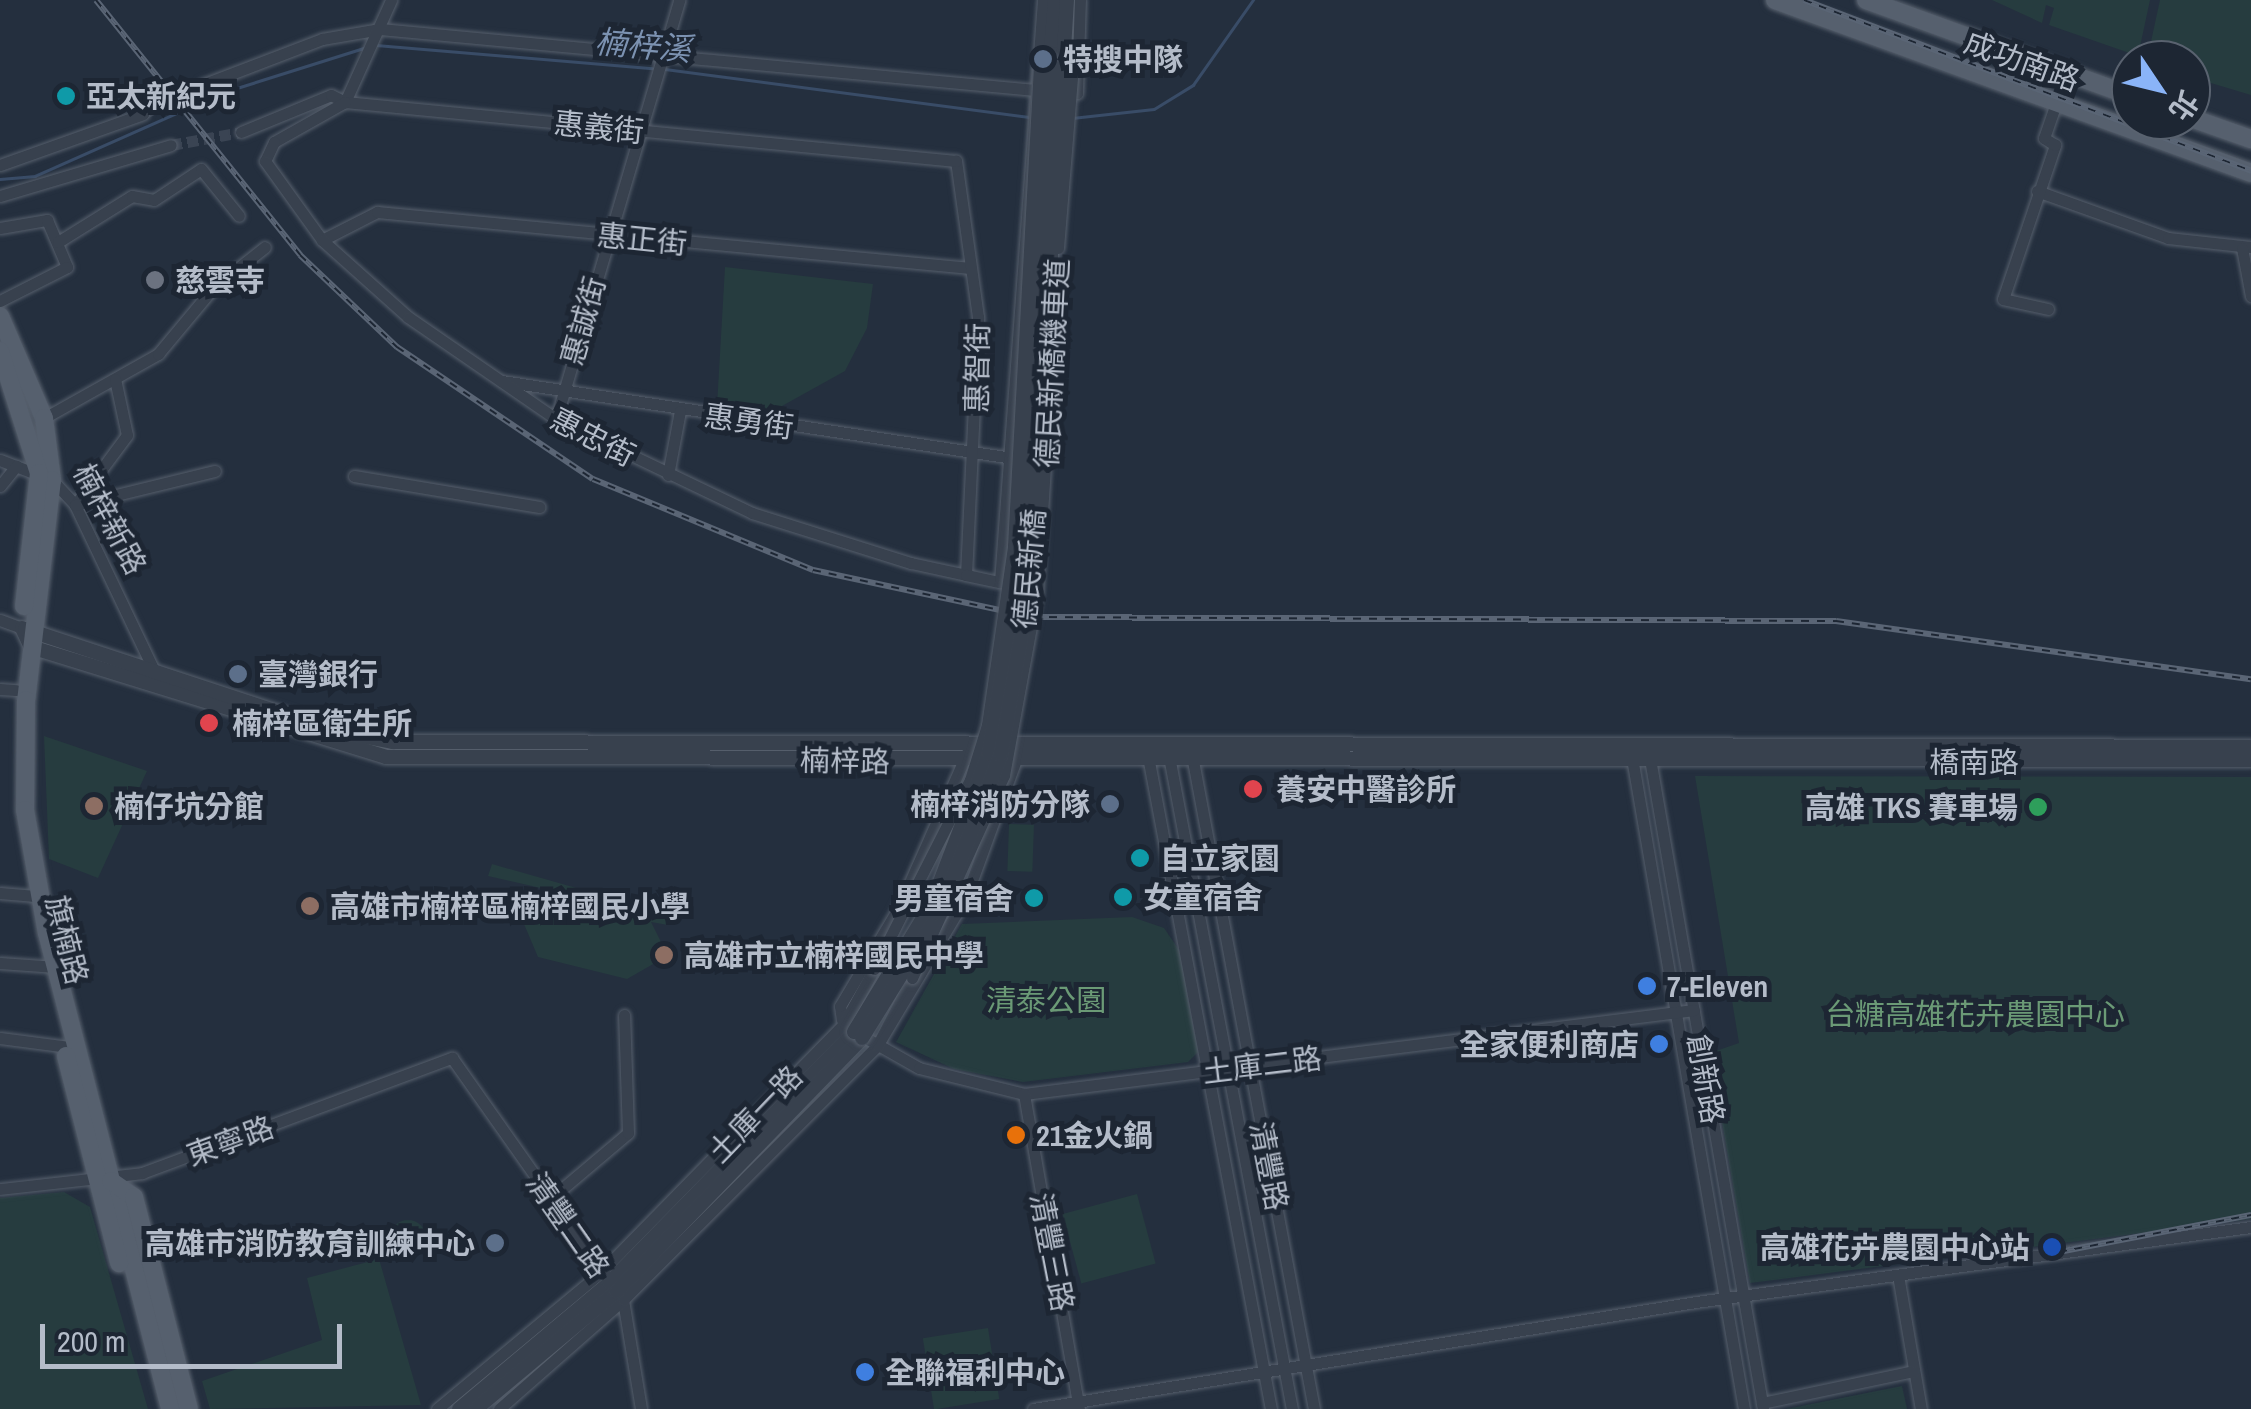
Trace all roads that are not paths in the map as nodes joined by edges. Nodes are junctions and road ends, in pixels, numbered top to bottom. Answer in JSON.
{"nodes":[{"id":1,"x":390,"y":0,"type":"edge"},
{"id":2,"x":680,"y":0,"type":"edge"},
{"id":3,"x":1055,"y":0,"type":"edge"},
{"id":4,"x":1075,"y":0,"type":"edge"},
{"id":5,"x":1775,"y":0,"type":"edge"},
{"id":6,"x":1866,"y":0,"type":"edge"},
{"id":7,"x":1041,"y":6,"type":"edge"},
{"id":8,"x":1898,"y":6,"type":"edge"},
{"id":9,"x":380,"y":29,"type":"junction"},
{"id":10,"x":665,"y":51,"type":"junction"},
{"id":11,"x":1056,"y":63,"type":"junction"},
{"id":12,"x":202,"y":85,"type":"tunnel mouth"},
{"id":13,"x":2111,"y":88,"type":"edge"},
{"id":14,"x":1029,"y":95,"type":"junction"},
{"id":15,"x":346,"y":102,"type":"junction"},
{"id":16,"x":2056,"y":103,"type":"junction"},
{"id":17,"x":144,"y":114,"type":"tunnel mouth"},
{"id":18,"x":2211,"y":125,"type":"edge"},
{"id":19,"x":242,"y":132,"type":"tunnel mouth"},
{"id":20,"x":640,"y":132,"type":"junction"},
{"id":21,"x":2251,"y":139,"type":"edge"},
{"id":22,"x":171,"y":145,"type":"tunnel mouth"},
{"id":23,"x":956,"y":161,"type":"joint"},
{"id":24,"x":0,"y":166,"type":"edge"},
{"id":25,"x":2251,"y":173,"type":"edge"},
{"id":26,"x":2038,"y":191,"type":"junction"},
{"id":27,"x":0,"y":196,"type":"edge"},
{"id":28,"x":239,"y":216,"type":"dead end"},
{"id":29,"x":0,"y":228,"type":"edge"},
{"id":30,"x":608,"y":235,"type":"junction"},
{"id":31,"x":322,"y":240,"type":"junction"},
{"id":32,"x":58,"y":242,"type":"junction"},
{"id":33,"x":265,"y":247,"type":"dead end"},
{"id":34,"x":2246,"y":248,"type":"edge"},
{"id":35,"x":970,"y":268,"type":"junction"},
{"id":36,"x":2251,"y":296,"type":"edge"},
{"id":37,"x":0,"y":301,"type":"edge"},
{"id":38,"x":2048,"y":309,"type":"dead end"},
{"id":39,"x":0,"y":316,"type":"edge"},
{"id":40,"x":0,"y":352,"type":"edge"},
{"id":41,"x":114,"y":378,"type":"junction"},
{"id":42,"x":493,"y":379,"type":"junction"},
{"id":43,"x":563,"y":392,"type":"junction"},
{"id":44,"x":680,"y":411,"type":"junction"},
{"id":45,"x":44,"y":418,"type":"junction"},
{"id":46,"x":556,"y":419,"type":"junction"},
{"id":47,"x":976,"y":452,"type":"junction"},
{"id":48,"x":1006,"y":457,"type":"junction"},
{"id":49,"x":0,"y":460,"type":"edge"},
{"id":50,"x":16,"y":466,"type":"junction"},
{"id":51,"x":215,"y":471,"type":"dead end"},
{"id":52,"x":668,"y":475,"type":"junction"},
{"id":53,"x":354,"y":476,"type":"dead end"},
{"id":54,"x":45,"y":477,"type":"junction"},
{"id":55,"x":0,"y":486,"type":"edge"},
{"id":56,"x":75,"y":505,"type":"junction"},
{"id":57,"x":539,"y":508,"type":"dead end"},
{"id":58,"x":966,"y":575,"type":"junction"},
{"id":59,"x":0,"y":620,"type":"edge"},
{"id":60,"x":29,"y":635,"type":"junction"},
{"id":61,"x":155,"y":671,"type":"junction"},
{"id":62,"x":162,"y":688,"type":"junction"},
{"id":63,"x":8,"y":690,"type":"edge"},
{"id":64,"x":1020,"y":747,"type":"junction"},
{"id":65,"x":1146,"y":747,"type":"junction"},
{"id":66,"x":1168,"y":747,"type":"junction"},
{"id":67,"x":1190,"y":747,"type":"junction"},
{"id":68,"x":2251,"y":747,"type":"edge"},
{"id":69,"x":968,"y":748,"type":"junction"},
{"id":70,"x":1632,"y":756,"type":"junction"},
{"id":71,"x":1650,"y":756,"type":"junction"},
{"id":72,"x":1697,"y":756,"type":"junction"},
{"id":73,"x":2251,"y":760,"type":"edge"},
{"id":74,"x":965,"y":764,"type":"junction"},
{"id":75,"x":1016,"y":764,"type":"junction"},
{"id":76,"x":1148,"y":765,"type":"junction"},
{"id":77,"x":1169,"y":765,"type":"junction"},
{"id":78,"x":1193,"y":765,"type":"junction"},
{"id":79,"x":0,"y":893,"type":"edge"},
{"id":80,"x":33,"y":897,"type":"junction"},
{"id":81,"x":0,"y":963,"type":"edge"},
{"id":82,"x":51,"y":968,"type":"junction"},
{"id":83,"x":1694,"y":1010,"type":"junction"},
{"id":84,"x":1676,"y":1012,"type":"junction"},
{"id":85,"x":624,"y":1016,"type":"dead end"},
{"id":86,"x":853,"y":1032,"type":"junction"},
{"id":87,"x":0,"y":1038,"type":"edge"},
{"id":88,"x":877,"y":1046,"type":"junction"},
{"id":89,"x":70,"y":1048,"type":"junction"},
{"id":90,"x":452,"y":1058,"type":"joint"},
{"id":91,"x":1250,"y":1066,"type":"junction"},
{"id":92,"x":1227,"y":1069,"type":"junction"},
{"id":93,"x":1206,"y":1072,"type":"junction"},
{"id":94,"x":1024,"y":1094,"type":"junction"},
{"id":95,"x":104,"y":1181,"type":"junction"},
{"id":96,"x":0,"y":1189,"type":"edge"},
{"id":97,"x":550,"y":1199,"type":"junction"},
{"id":98,"x":2251,"y":1227,"type":"edge"},
{"id":99,"x":1898,"y":1274,"type":"junction"},
{"id":100,"x":612,"y":1287,"type":"junction"},
{"id":101,"x":1743,"y":1296,"type":"junction"},
{"id":102,"x":1726,"y":1298,"type":"junction"},
{"id":103,"x":1306,"y":1364,"type":"junction"},
{"id":104,"x":1284,"y":1367,"type":"junction"},
{"id":105,"x":1264,"y":1370,"type":"junction"},
{"id":106,"x":1914,"y":1371,"type":"junction"},
{"id":107,"x":1080,"y":1405,"type":"edge"},
{"id":108,"x":1762,"y":1406,"type":"edge"},
{"id":109,"x":158,"y":1409,"type":"edge"},
{"id":110,"x":170,"y":1409,"type":"edge"},
{"id":111,"x":188,"y":1409,"type":"edge"},
{"id":112,"x":437,"y":1409,"type":"edge"},
{"id":113,"x":459,"y":1409,"type":"edge"},
{"id":114,"x":476,"y":1409,"type":"edge"},
{"id":115,"x":500,"y":1409,"type":"edge"},
{"id":116,"x":641,"y":1409,"type":"edge"},
{"id":117,"x":1033,"y":1409,"type":"edge"},
{"id":118,"x":1270,"y":1409,"type":"edge"},
{"id":119,"x":1292,"y":1409,"type":"edge"},
{"id":120,"x":1314,"y":1409,"type":"edge"},
{"id":121,"x":1744,"y":1409,"type":"edge"},
{"id":122,"x":1921,"y":1409,"type":"edge"}],
"edges":[{"from":1,"to":9,"type":"street"},
{"from":2,"to":10,"type":"street","name":"惠誠街"},
{"from":3,"to":11,"type":"street"},
{"from":4,"to":11,"type":"street"},
{"from":4,"to":14,"type":"street"},
{"from":5,"to":16,"type":"main road","name":"成功南路"},
{"from":6,"to":8,"type":"main road","name":"成功南路"},
{"from":7,"to":11,"type":"street"},
{"from":7,"to":14,"type":"street"},
{"from":8,"to":13,"type":"main road","name":"成功南路"},
{"from":9,"to":10,"type":"street"},
{"from":9,"to":12,"type":"street"},
{"from":9,"to":15,"type":"street"},
{"from":10,"to":14,"type":"street"},
{"from":10,"to":20,"type":"street","name":"惠誠街"},
{"from":11,"to":86,"type":"street","name":"德民新橋機車道","bridge":true},
{"from":11,"to":86,"type":"street","name":"德民新橋","bridge":true},
{"from":11,"to":88,"type":"street","name":"德民新橋機車道","bridge":true},
{"from":14,"to":48,"type":"street"},
{"from":15,"to":19,"type":"street","name":"惠義街"},
{"from":15,"to":20,"type":"street","name":"惠義街"},
{"from":15,"to":31,"type":"street","name":"惠忠街"},
{"from":16,"to":25,"type":"main road","name":"成功南路"},
{"from":16,"to":26,"type":"street"},
{"from":17,"to":24,"type":"street"},
{"from":18,"to":21,"type":"main road"},
{"from":20,"to":23,"type":"street","name":"惠義街"},
{"from":20,"to":30,"type":"street","name":"惠誠街"},
{"from":22,"to":27,"type":"street"},
{"from":23,"to":35,"type":"street","name":"惠智街"},
{"from":26,"to":34,"type":"street"},
{"from":26,"to":38,"type":"street"},
{"from":28,"to":32,"type":"street"},
{"from":29,"to":32,"type":"street"},
{"from":30,"to":31,"type":"street","name":"惠正街"},
{"from":30,"to":35,"type":"street","name":"惠正街"},
{"from":30,"to":43,"type":"street","name":"惠誠街"},
{"from":31,"to":42,"type":"street","name":"惠忠街"},
{"from":32,"to":37,"type":"street"},
{"from":33,"to":41,"type":"street"},
{"from":34,"to":36,"type":"street"},
{"from":35,"to":47,"type":"street","name":"惠智街"},
{"from":39,"to":45,"type":"main road","name":"楠梓新路"},
{"from":40,"to":54,"type":"main road","name":"楠梓新路"},
{"from":41,"to":45,"type":"street"},
{"from":41,"to":56,"type":"street"},
{"from":42,"to":43,"type":"street","name":"惠勇街"},
{"from":42,"to":46,"type":"street","name":"惠忠街"},
{"from":43,"to":44,"type":"street","name":"惠勇街"},
{"from":43,"to":46,"type":"street","name":"惠誠街"},
{"from":44,"to":47,"type":"street","name":"惠勇街"},
{"from":44,"to":52,"type":"street"},
{"from":45,"to":54,"type":"main road","name":"楠梓新路"},
{"from":46,"to":52,"type":"street","name":"惠忠街"},
{"from":47,"to":48,"type":"street","name":"惠勇街"},
{"from":47,"to":58,"type":"street","name":"惠智街"},
{"from":48,"to":58,"type":"street","name":"惠忠街"},
{"from":49,"to":50,"type":"street"},
{"from":50,"to":54,"type":"street"},
{"from":50,"to":55,"type":"street"},
{"from":51,"to":56,"type":"street"},
{"from":52,"to":58,"type":"street","name":"惠忠街"},
{"from":53,"to":57,"type":"street"},
{"from":54,"to":56,"type":"street","name":"楠梓新路"},
{"from":54,"to":60,"type":"main road","name":"旗楠路"},
{"from":56,"to":61,"type":"street","name":"楠梓新路"},
{"from":59,"to":60,"type":"street","name":"楠梓路"},
{"from":60,"to":61,"type":"street","name":"楠梓路"},
{"from":60,"to":62,"type":"street","name":"楠梓路"},
{"from":60,"to":63,"type":"main road","name":"旗楠路"},
{"from":60,"to":80,"type":"main road","name":"旗楠路"},
{"from":61,"to":62,"type":"street","name":"楠梓新路"},
{"from":61,"to":69,"type":"street","name":"楠梓路"},
{"from":62,"to":74,"type":"street","name":"楠梓路"},
{"from":63,"to":80,"type":"main road","name":"旗楠路"},
{"from":64,"to":65,"type":"street","name":"楠梓路"},
{"from":64,"to":69,"type":"street","name":"楠梓路"},
{"from":64,"to":75,"type":"street","name":"土庫一路"},
{"from":65,"to":66,"type":"street","name":"楠梓路"},
{"from":65,"to":76,"type":"street","name":"清豐路"},
{"from":66,"to":67,"type":"street","name":"楠梓路"},
{"from":66,"to":77,"type":"street","name":"清豐路"},
{"from":67,"to":70,"type":"street","name":"楠梓路"},
{"from":67,"to":78,"type":"street","name":"清豐路"},
{"from":68,"to":72,"type":"street","name":"橋南路"},
{"from":69,"to":74,"type":"street"},
{"from":70,"to":71,"type":"street","name":"楠梓路"},
{"from":70,"to":78,"type":"street","name":"楠梓路"},
{"from":70,"to":84,"type":"street","name":"創新路"},
{"from":71,"to":72,"type":"street","name":"楠梓路"},
{"from":71,"to":83,"type":"street","name":"創新路"},
{"from":72,"to":73,"type":"street","name":"橋南路"},
{"from":74,"to":75,"type":"street","name":"楠梓路"},
{"from":74,"to":86,"type":"street"},
{"from":75,"to":76,"type":"street","name":"楠梓路"},
{"from":75,"to":88,"type":"street","name":"土庫一路"},
{"from":76,"to":77,"type":"street","name":"楠梓路"},
{"from":76,"to":93,"type":"street","name":"清豐路"},
{"from":77,"to":78,"type":"street","name":"楠梓路"},
{"from":77,"to":92,"type":"street","name":"清豐路"},
{"from":78,"to":91,"type":"street","name":"清豐路"},
{"from":79,"to":80,"type":"street"},
{"from":80,"to":82,"type":"main road","name":"旗楠路"},
{"from":81,"to":82,"type":"street"},
{"from":82,"to":89,"type":"main road","name":"旗楠路"},
{"from":83,"to":84,"type":"street","name":"土庫二路"},
{"from":83,"to":101,"type":"street","name":"創新路"},
{"from":84,"to":91,"type":"street","name":"土庫二路"},
{"from":84,"to":102,"type":"street","name":"創新路"},
{"from":85,"to":97,"type":"street"},
{"from":86,"to":88,"type":"street","name":"土庫二路"},
{"from":86,"to":100,"type":"street","name":"土庫一路"},
{"from":86,"to":100,"type":"street","name":"土庫一路"},
{"from":87,"to":89,"type":"street"},
{"from":88,"to":94,"type":"street","name":"土庫二路"},
{"from":88,"to":100,"type":"street","name":"土庫一路"},
{"from":89,"to":95,"type":"main road","name":"旗楠路"},
{"from":90,"to":95,"type":"street","name":"東寧路"},
{"from":90,"to":97,"type":"street","name":"清豐二路"},
{"from":91,"to":92,"type":"street","name":"土庫二路"},
{"from":91,"to":103,"type":"street","name":"清豐路"},
{"from":92,"to":93,"type":"street","name":"土庫二路"},
{"from":92,"to":104,"type":"street","name":"清豐路"},
{"from":93,"to":94,"type":"street","name":"土庫二路"},
{"from":93,"to":105,"type":"street","name":"清豐路"},
{"from":94,"to":107,"type":"street","name":"清豐三路"},
{"from":95,"to":96,"type":"street","name":"東寧路"},
{"from":95,"to":109,"type":"main road","name":"旗楠路"},
{"from":95,"to":110,"type":"main road","name":"旗楠路"},
{"from":95,"to":111,"type":"main road","name":"旗楠路"},
{"from":97,"to":100,"type":"street","name":"清豐二路"},
{"from":98,"to":99,"type":"street"},
{"from":99,"to":101,"type":"street"},
{"from":99,"to":106,"type":"street"},
{"from":100,"to":112,"type":"street","name":"土庫一路"},
{"from":100,"to":113,"type":"street","name":"土庫一路"},
{"from":100,"to":114,"type":"street","name":"土庫一路"},
{"from":100,"to":115,"type":"street","name":"土庫一路"},
{"from":100,"to":116,"type":"street","name":"清豐二路"},
{"from":101,"to":102,"type":"street"},
{"from":101,"to":108,"type":"street","name":"創新路"},
{"from":102,"to":103,"type":"street"},
{"from":102,"to":121,"type":"street","name":"創新路"},
{"from":103,"to":104,"type":"street"},
{"from":103,"to":120,"type":"street","name":"清豐路"},
{"from":104,"to":105,"type":"street"},
{"from":104,"to":119,"type":"street","name":"清豐路"},
{"from":105,"to":107,"type":"street"},
{"from":105,"to":118,"type":"street","name":"清豐路"},
{"from":106,"to":108,"type":"street"},
{"from":106,"to":122,"type":"street"},
{"from":107,"to":117,"type":"street"}]}
